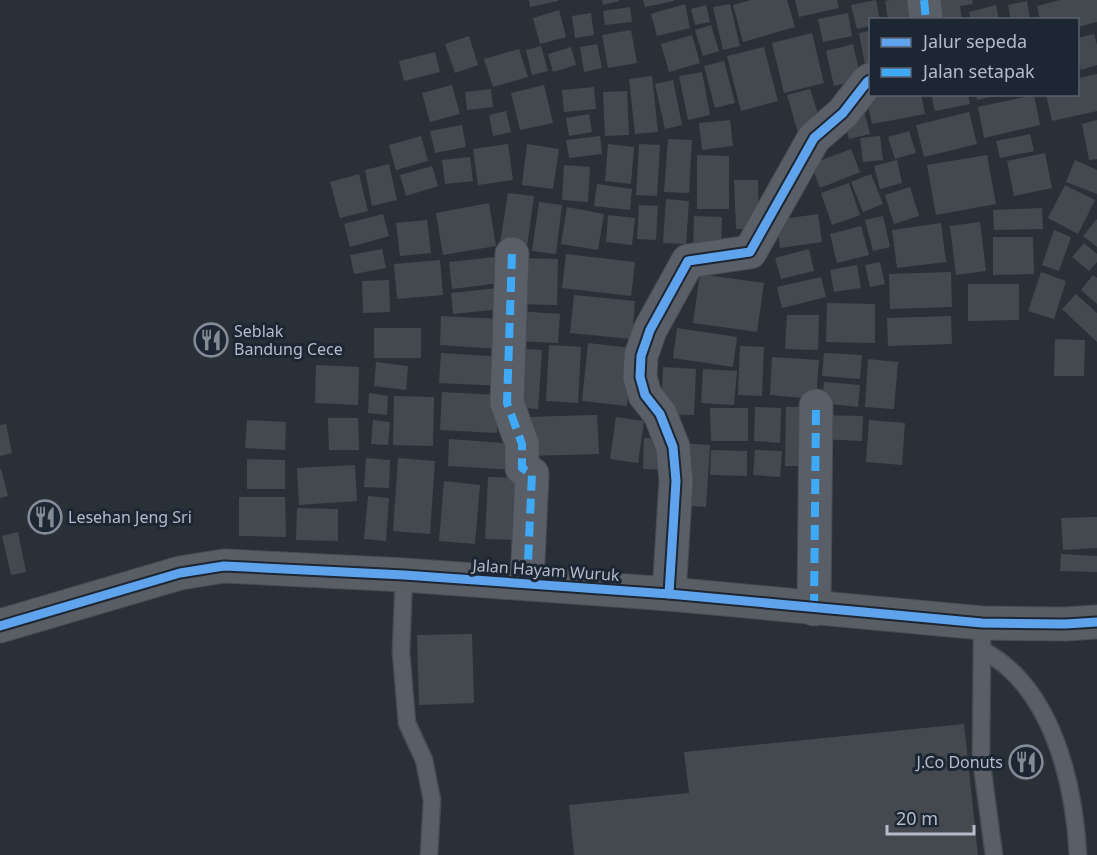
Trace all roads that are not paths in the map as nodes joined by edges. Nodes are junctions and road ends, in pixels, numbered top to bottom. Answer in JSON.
{"nodes":[{"id":1,"x":924,"y":0,"type":"edge"},
{"id":2,"x":926,"y":18,"type":"edge"},
{"id":3,"x":869,"y":81,"type":"edge"},
{"id":4,"x":512,"y":254,"type":"dead end"},
{"id":5,"x":816,"y":406,"type":"dead end"},
{"id":6,"x":404,"y":575,"type":"junction"},
{"id":7,"x":527,"y":584,"type":"junction"},
{"id":8,"x":669,"y":594,"type":"junction"},
{"id":9,"x":814,"y":609,"type":"junction"},
{"id":10,"x":1081,"y":623,"type":"edge"},
{"id":11,"x":0,"y":626,"type":"edge"},
{"id":12,"x":982,"y":637,"type":"junction"},
{"id":13,"x":1097,"y":649,"type":"edge"},
{"id":14,"x":429,"y":855,"type":"edge"},
{"id":15,"x":994,"y":855,"type":"edge"},
{"id":16,"x":1078,"y":855,"type":"edge"}],
"edges":[{"from":1,"to":2,"type":"street"},
{"from":3,"to":8,"type":"street"},
{"from":4,"to":7,"type":"street"},
{"from":5,"to":9,"type":"street"},
{"from":6,"to":7,"type":"street","name":"Jalan Hayam Wuruk"},
{"from":6,"to":11,"type":"street","name":"Jalan Hayam Wuruk"},
{"from":6,"to":14,"type":"lane"},
{"from":7,"to":8,"type":"street","name":"Jalan Hayam Wuruk"},
{"from":8,"to":9,"type":"street","name":"Jalan Hayam Wuruk"},
{"from":9,"to":12,"type":"street","name":"Jalan Hayam Wuruk"},
{"from":10,"to":12,"type":"street","name":"Jalan Hayam Wuruk"},
{"from":10,"to":13,"type":"street"},
{"from":12,"to":15,"type":"lane"},
{"from":12,"to":16,"type":"lane"}]}
